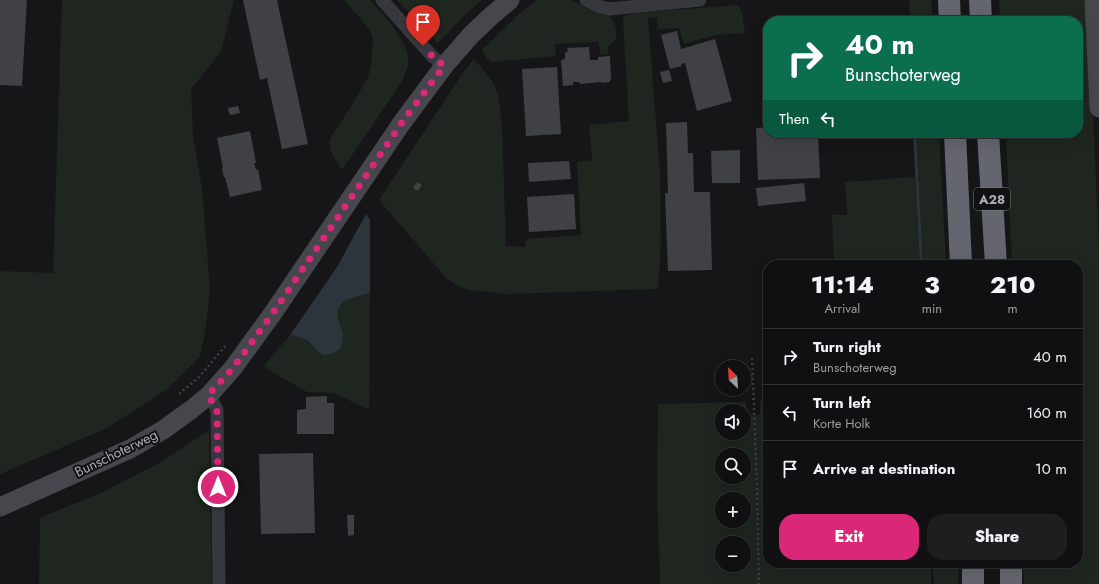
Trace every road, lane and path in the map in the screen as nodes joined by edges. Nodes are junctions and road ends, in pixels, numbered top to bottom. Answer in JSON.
{"nodes":[{"id":1,"x":382,"y":0,"type":"edge"},
{"id":2,"x":510,"y":0,"type":"edge"},
{"id":3,"x":586,"y":0,"type":"edge"},
{"id":4,"x":700,"y":0,"type":"edge"},
{"id":5,"x":949,"y":0,"type":"edge"},
{"id":6,"x":980,"y":0,"type":"edge"},
{"id":7,"x":1094,"y":0,"type":"edge"},
{"id":8,"x":950,"y":16,"type":"edge"},
{"id":9,"x":981,"y":16,"type":"edge"},
{"id":10,"x":444,"y":66,"type":"junction"},
{"id":11,"x":1099,"y":108,"type":"edge"},
{"id":12,"x":955,"y":138,"type":"edge"},
{"id":13,"x":988,"y":138,"type":"edge"},
{"id":14,"x":961,"y":260,"type":"edge"},
{"id":15,"x":996,"y":260,"type":"edge"},
{"id":16,"x":752,"y":358,"type":"dead end"},
{"id":17,"x":200,"y":376,"type":"dead end"},
{"id":18,"x":208,"y":395,"type":"junction"},
{"id":19,"x":176,"y":397,"type":"dead end"},
{"id":20,"x":0,"y":507,"type":"edge"},
{"id":21,"x":973,"y":568,"type":"edge"},
{"id":22,"x":1011,"y":568,"type":"edge"},
{"id":23,"x":219,"y":584,"type":"edge"},
{"id":24,"x":759,"y":584,"type":"edge"},
{"id":25,"x":973,"y":584,"type":"edge"},
{"id":26,"x":1011,"y":584,"type":"edge"}],
"edges":[{"from":1,"to":10,"type":"street"},
{"from":2,"to":10,"type":"main road","name":"Bunschoterweg"},
{"from":3,"to":4,"type":"street"},
{"from":5,"to":8,"type":"highway"},
{"from":6,"to":9,"type":"highway"},
{"from":7,"to":11,"type":"main road"},
{"from":10,"to":18,"type":"main road","name":"Bunschoterweg"},
{"from":12,"to":14,"type":"highway","number":"A28"},
{"from":13,"to":15,"type":"highway","number":"A28"},
{"from":16,"to":24,"type":"path"},
{"from":17,"to":19,"type":"path"},
{"from":18,"to":20,"type":"main road","name":"Bunschoterweg"},
{"from":18,"to":23,"type":"street"},
{"from":21,"to":25,"type":"highway"},
{"from":22,"to":26,"type":"highway"}]}
